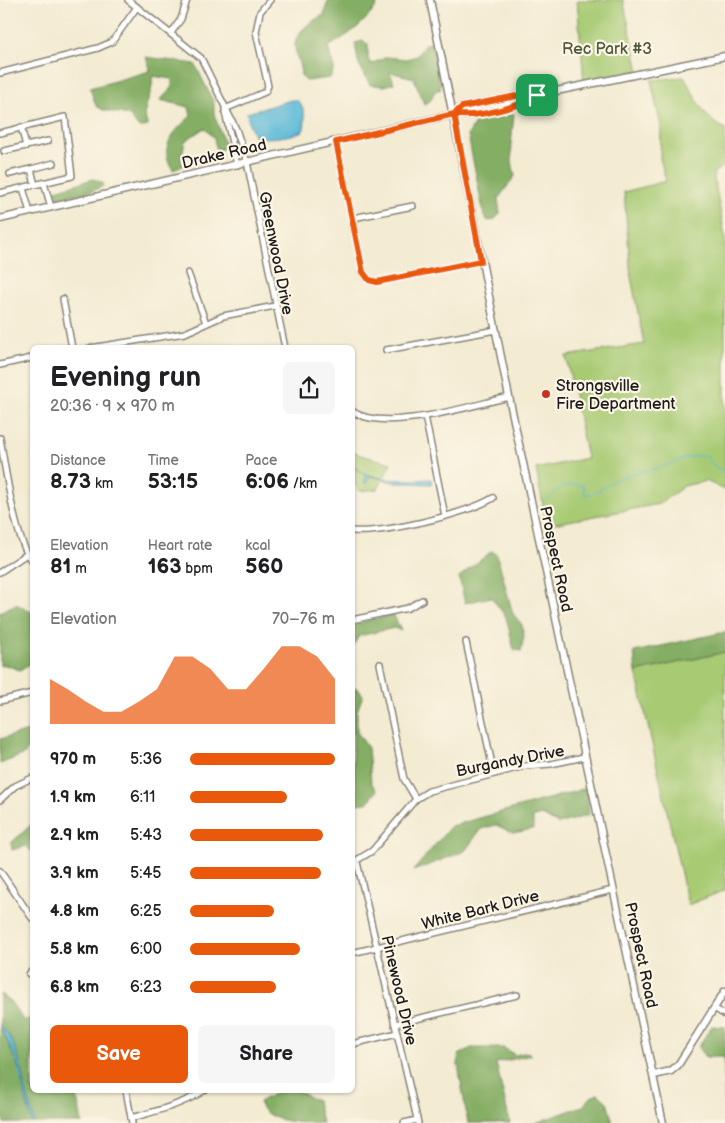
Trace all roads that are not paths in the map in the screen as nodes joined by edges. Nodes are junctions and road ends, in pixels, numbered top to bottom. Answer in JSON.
{"nodes":[{"id":1,"x":128,"y":0,"type":"edge"},
{"id":2,"x":187,"y":0,"type":"edge"},
{"id":3,"x":270,"y":0,"type":"edge"},
{"id":4,"x":430,"y":0,"type":"edge"},
{"id":5,"x":137,"y":7,"type":"junction"},
{"id":6,"x":171,"y":32,"type":"junction"},
{"id":7,"x":725,"y":56,"type":"edge"},
{"id":8,"x":0,"y":73,"type":"edge"},
{"id":9,"x":537,"y":95,"type":"junction"},
{"id":10,"x":225,"y":109,"type":"junction"},
{"id":11,"x":454,"y":114,"type":"junction"},
{"id":12,"x":21,"y":127,"type":"junction"},
{"id":13,"x":0,"y":133,"type":"edge"},
{"id":14,"x":48,"y":141,"type":"dead end"},
{"id":15,"x":336,"y":142,"type":"junction"},
{"id":16,"x":26,"y":146,"type":"junction"},
{"id":17,"x":4,"y":151,"type":"dead end"},
{"id":18,"x":247,"y":162,"type":"junction"},
{"id":19,"x":54,"y":163,"type":"dead end"},
{"id":20,"x":237,"y":164,"type":"junction"},
{"id":21,"x":31,"y":169,"type":"junction"},
{"id":22,"x":10,"y":174,"type":"dead end"},
{"id":23,"x":44,"y":183,"type":"junction"},
{"id":24,"x":35,"y":185,"type":"junction"},
{"id":25,"x":24,"y":188,"type":"junction"},
{"id":26,"x":0,"y":193,"type":"edge"},
{"id":27,"x":413,"y":206,"type":"dead end"},
{"id":28,"x":51,"y":207,"type":"junction"},
{"id":29,"x":30,"y":212,"type":"junction"},
{"id":30,"x":353,"y":218,"type":"junction"},
{"id":31,"x":0,"y":219,"type":"edge"},
{"id":32,"x":481,"y":261,"type":"junction"},
{"id":33,"x":188,"y":273,"type":"dead end"},
{"id":34,"x":63,"y":299,"type":"dead end"},
{"id":35,"x":275,"y":306,"type":"junction"},
{"id":36,"x":206,"y":323,"type":"junction"},
{"id":37,"x":496,"y":330,"type":"junction"},
{"id":38,"x":71,"y":345,"type":"edge"},
{"id":39,"x":109,"y":345,"type":"edge"},
{"id":40,"x":284,"y":345,"type":"edge"},
{"id":41,"x":386,"y":350,"type":"dead end"},
{"id":42,"x":30,"y":358,"type":"edge"},
{"id":43,"x":0,"y":365,"type":"edge"},
{"id":44,"x":509,"y":397,"type":"junction"},
{"id":45,"x":355,"y":413,"type":"edge"},
{"id":46,"x":425,"y":416,"type":"junction"},
{"id":47,"x":0,"y":438,"type":"edge"},
{"id":48,"x":3,"y":469,"type":"edge"},
{"id":49,"x":493,"y":498,"type":"dead end"},
{"id":50,"x":445,"y":516,"type":"junction"},
{"id":51,"x":355,"y":531,"type":"edge"},
{"id":52,"x":27,"y":554,"type":"junction"},
{"id":53,"x":30,"y":558,"type":"edge"},
{"id":54,"x":0,"y":572,"type":"edge"},
{"id":55,"x":422,"y":600,"type":"dead end"},
{"id":56,"x":355,"y":619,"type":"edge"},
{"id":57,"x":466,"y":642,"type":"dead end"},
{"id":58,"x":380,"y":664,"type":"dead end"},
{"id":59,"x":30,"y":694,"type":"edge"},
{"id":60,"x":0,"y":701,"type":"edge"},
{"id":61,"x":584,"y":758,"type":"junction"},
{"id":62,"x":494,"y":774,"type":"junction"},
{"id":63,"x":30,"y":779,"type":"edge"},
{"id":64,"x":416,"y":799,"type":"junction"},
{"id":65,"x":0,"y":800,"type":"edge"},
{"id":66,"x":355,"y":863,"type":"edge"},
{"id":67,"x":0,"y":870,"type":"edge"},
{"id":68,"x":613,"y":890,"type":"junction"},
{"id":69,"x":30,"y":915,"type":"edge"},
{"id":70,"x":376,"y":947,"type":"junction"},
{"id":71,"x":355,"y":952,"type":"edge"},
{"id":72,"x":725,"y":991,"type":"edge"},
{"id":73,"x":517,"y":995,"type":"dead end"},
{"id":74,"x":714,"y":1008,"type":"junction"},
{"id":75,"x":725,"y":1015,"type":"edge"},
{"id":76,"x":395,"y":1024,"type":"junction"},
{"id":77,"x":397,"y":1033,"type":"junction"},
{"id":78,"x":355,"y":1043,"type":"edge"},
{"id":79,"x":654,"y":1076,"type":"junction"},
{"id":80,"x":127,"y":1093,"type":"edge"},
{"id":81,"x":200,"y":1093,"type":"edge"},
{"id":82,"x":132,"y":1121,"type":"edge"},
{"id":83,"x":417,"y":1121,"type":"edge"},
{"id":84,"x":404,"y":1123,"type":"edge"},
{"id":85,"x":663,"y":1123,"type":"edge"}],
"edges":[{"from":1,"to":5,"type":"street"},
{"from":2,"to":6,"type":"street"},
{"from":3,"to":10,"type":"street"},
{"from":4,"to":11,"type":"street","name":"Prospect Road"},
{"from":5,"to":6,"type":"street"},
{"from":5,"to":8,"type":"street"},
{"from":6,"to":10,"type":"street"},
{"from":7,"to":9,"type":"street","name":"Drake Road"},
{"from":9,"to":11,"type":"street","name":"Drake Road"},
{"from":9,"to":11,"type":"street","name":"Drake Road"},
{"from":10,"to":18,"type":"street","name":"Greenwood Drive"},
{"from":10,"to":20,"type":"street"},
{"from":11,"to":15,"type":"street","name":"Drake Road"},
{"from":11,"to":32,"type":"street","name":"Prospect Road"},
{"from":12,"to":13,"type":"street"},
{"from":12,"to":16,"type":"street"},
{"from":12,"to":23,"type":"street"},
{"from":14,"to":16,"type":"street"},
{"from":15,"to":18,"type":"street","name":"Drake Road"},
{"from":15,"to":30,"type":"street"},
{"from":16,"to":17,"type":"street"},
{"from":18,"to":20,"type":"street","name":"Drake Road"},
{"from":18,"to":35,"type":"street","name":"Greenwood Drive"},
{"from":19,"to":21,"type":"street"},
{"from":20,"to":28,"type":"street","name":"Drake Road"},
{"from":21,"to":22,"type":"street"},
{"from":21,"to":24,"type":"street"},
{"from":23,"to":24,"type":"street"},
{"from":23,"to":28,"type":"street"},
{"from":24,"to":25,"type":"street"},
{"from":25,"to":26,"type":"street"},
{"from":25,"to":29,"type":"street"},
{"from":27,"to":30,"type":"street"},
{"from":28,"to":29,"type":"street","name":"Drake Road"},
{"from":29,"to":31,"type":"street","name":"Drake Road"},
{"from":30,"to":32,"type":"street"},
{"from":32,"to":37,"type":"street","name":"Prospect Road"},
{"from":33,"to":36,"type":"street"},
{"from":34,"to":38,"type":"street"},
{"from":35,"to":36,"type":"street"},
{"from":35,"to":40,"type":"street","name":"Greenwood Drive"},
{"from":36,"to":39,"type":"street"},
{"from":37,"to":41,"type":"street"},
{"from":37,"to":44,"type":"street","name":"Prospect Road"},
{"from":42,"to":43,"type":"street"},
{"from":44,"to":46,"type":"street"},
{"from":44,"to":61,"type":"street","name":"Prospect Road"},
{"from":45,"to":46,"type":"street"},
{"from":46,"to":50,"type":"street"},
{"from":47,"to":48,"type":"street"},
{"from":48,"to":52,"type":"street"},
{"from":49,"to":50,"type":"street"},
{"from":50,"to":51,"type":"street"},
{"from":52,"to":53,"type":"street"},
{"from":52,"to":54,"type":"street"},
{"from":55,"to":56,"type":"street"},
{"from":57,"to":62,"type":"street"},
{"from":58,"to":64,"type":"street"},
{"from":59,"to":60,"type":"street"},
{"from":61,"to":62,"type":"street","name":"Burgandy Drive"},
{"from":61,"to":68,"type":"street","name":"Prospect Road"},
{"from":62,"to":64,"type":"street","name":"Burgandy Drive"},
{"from":63,"to":65,"type":"street"},
{"from":64,"to":66,"type":"street","name":"Burgandy Drive"},
{"from":66,"to":70,"type":"street","name":"Pinewood Drive"},
{"from":67,"to":69,"type":"street"},
{"from":68,"to":70,"type":"street","name":"White Bark Drive"},
{"from":68,"to":79,"type":"street","name":"Prospect Road"},
{"from":70,"to":71,"type":"street","name":"White Bark Drive"},
{"from":70,"to":76,"type":"street","name":"Pinewood Drive"},
{"from":72,"to":74,"type":"street"},
{"from":73,"to":76,"type":"street"},
{"from":74,"to":75,"type":"street"},
{"from":74,"to":79,"type":"street"},
{"from":76,"to":77,"type":"street","name":"Pinewood Drive"},
{"from":77,"to":78,"type":"street"},
{"from":77,"to":83,"type":"street","name":"Pinewood Drive"},
{"from":79,"to":85,"type":"street","name":"Prospect Road"},
{"from":80,"to":82,"type":"street"},
{"from":81,"to":82,"type":"street"},
{"from":83,"to":84,"type":"street"}]}
